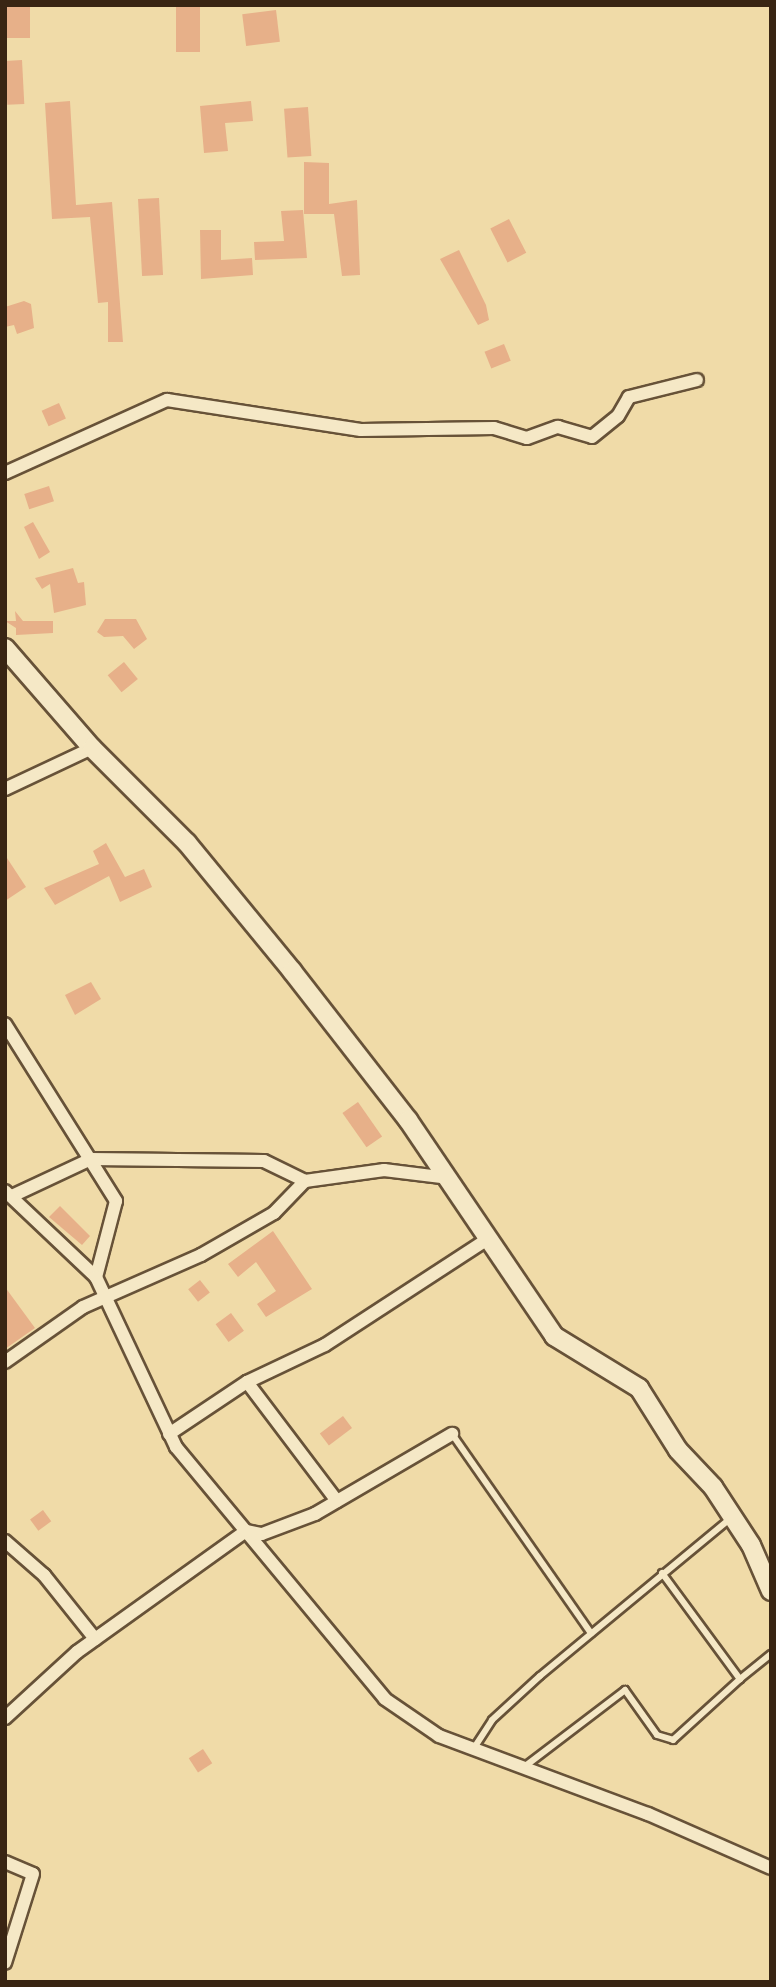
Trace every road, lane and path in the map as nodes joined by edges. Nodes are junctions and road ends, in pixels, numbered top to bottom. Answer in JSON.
{"nodes":[{"id":1,"x":697,"y":380,"type":"dead end"},
{"id":2,"x":5,"y":472,"type":"edge"},
{"id":3,"x":5,"y":648,"type":"edge"},
{"id":4,"x":92,"y":748,"type":"junction"},
{"id":5,"x":5,"y":789,"type":"edge"},
{"id":6,"x":5,"y":1024,"type":"edge"},
{"id":7,"x":92,"y":1159,"type":"junction"},
{"id":8,"x":448,"y":1178,"type":"junction"},
{"id":9,"x":305,"y":1181,"type":"junction"},
{"id":10,"x":8,"y":1193,"type":"edge"},
{"id":11,"x":489,"y":1238,"type":"junction"},
{"id":12,"x":96,"y":1276,"type":"junction"},
{"id":13,"x":106,"y":1296,"type":"junction"},
{"id":14,"x":5,"y":1362,"type":"edge"},
{"id":15,"x":247,"y":1382,"type":"junction"},
{"id":16,"x":169,"y":1434,"type":"junction"},
{"id":17,"x":452,"y":1434,"type":"joint"},
{"id":18,"x":337,"y":1501,"type":"junction"},
{"id":19,"x":732,"y":1517,"type":"junction"},
{"id":20,"x":246,"y":1531,"type":"junction"},
{"id":21,"x":5,"y":1541,"type":"edge"},
{"id":22,"x":662,"y":1573,"type":"junction"},
{"id":23,"x":771,"y":1591,"type":"edge"},
{"id":24,"x":591,"y":1633,"type":"junction"},
{"id":25,"x":95,"y":1639,"type":"junction"},
{"id":26,"x":771,"y":1654,"type":"edge"},
{"id":27,"x":740,"y":1679,"type":"junction"},
{"id":28,"x":5,"y":1718,"type":"edge"},
{"id":29,"x":473,"y":1749,"type":"junction"},
{"id":30,"x":523,"y":1768,"type":"junction"},
{"id":31,"x":5,"y":1862,"type":"edge"},
{"id":32,"x":771,"y":1868,"type":"edge"},
{"id":33,"x":5,"y":1963,"type":"edge"}],
"edges":[{"from":1,"to":2,"type":"street"},
{"from":3,"to":4,"type":"main road"},
{"from":4,"to":5,"type":"street"},
{"from":4,"to":8,"type":"main road"},
{"from":6,"to":7,"type":"street"},
{"from":7,"to":9,"type":"street"},
{"from":7,"to":10,"type":"street"},
{"from":7,"to":12,"type":"street"},
{"from":8,"to":9,"type":"street"},
{"from":8,"to":11,"type":"main road"},
{"from":9,"to":13,"type":"street"},
{"from":10,"to":12,"type":"street"},
{"from":11,"to":15,"type":"street"},
{"from":11,"to":19,"type":"main road"},
{"from":12,"to":13,"type":"street"},
{"from":13,"to":14,"type":"street"},
{"from":13,"to":16,"type":"street"},
{"from":15,"to":16,"type":"street"},
{"from":15,"to":18,"type":"street"},
{"from":16,"to":20,"type":"street"},
{"from":17,"to":18,"type":"street"},
{"from":17,"to":24,"type":"lane"},
{"from":18,"to":20,"type":"street"},
{"from":19,"to":22,"type":"lane"},
{"from":19,"to":23,"type":"main road"},
{"from":20,"to":25,"type":"street"},
{"from":20,"to":29,"type":"street"},
{"from":21,"to":25,"type":"street"},
{"from":22,"to":24,"type":"lane"},
{"from":22,"to":27,"type":"lane"},
{"from":24,"to":29,"type":"lane"},
{"from":25,"to":28,"type":"street"},
{"from":26,"to":27,"type":"lane"},
{"from":27,"to":30,"type":"lane"},
{"from":29,"to":30,"type":"street"},
{"from":30,"to":32,"type":"street"},
{"from":31,"to":33,"type":"street"}]}
